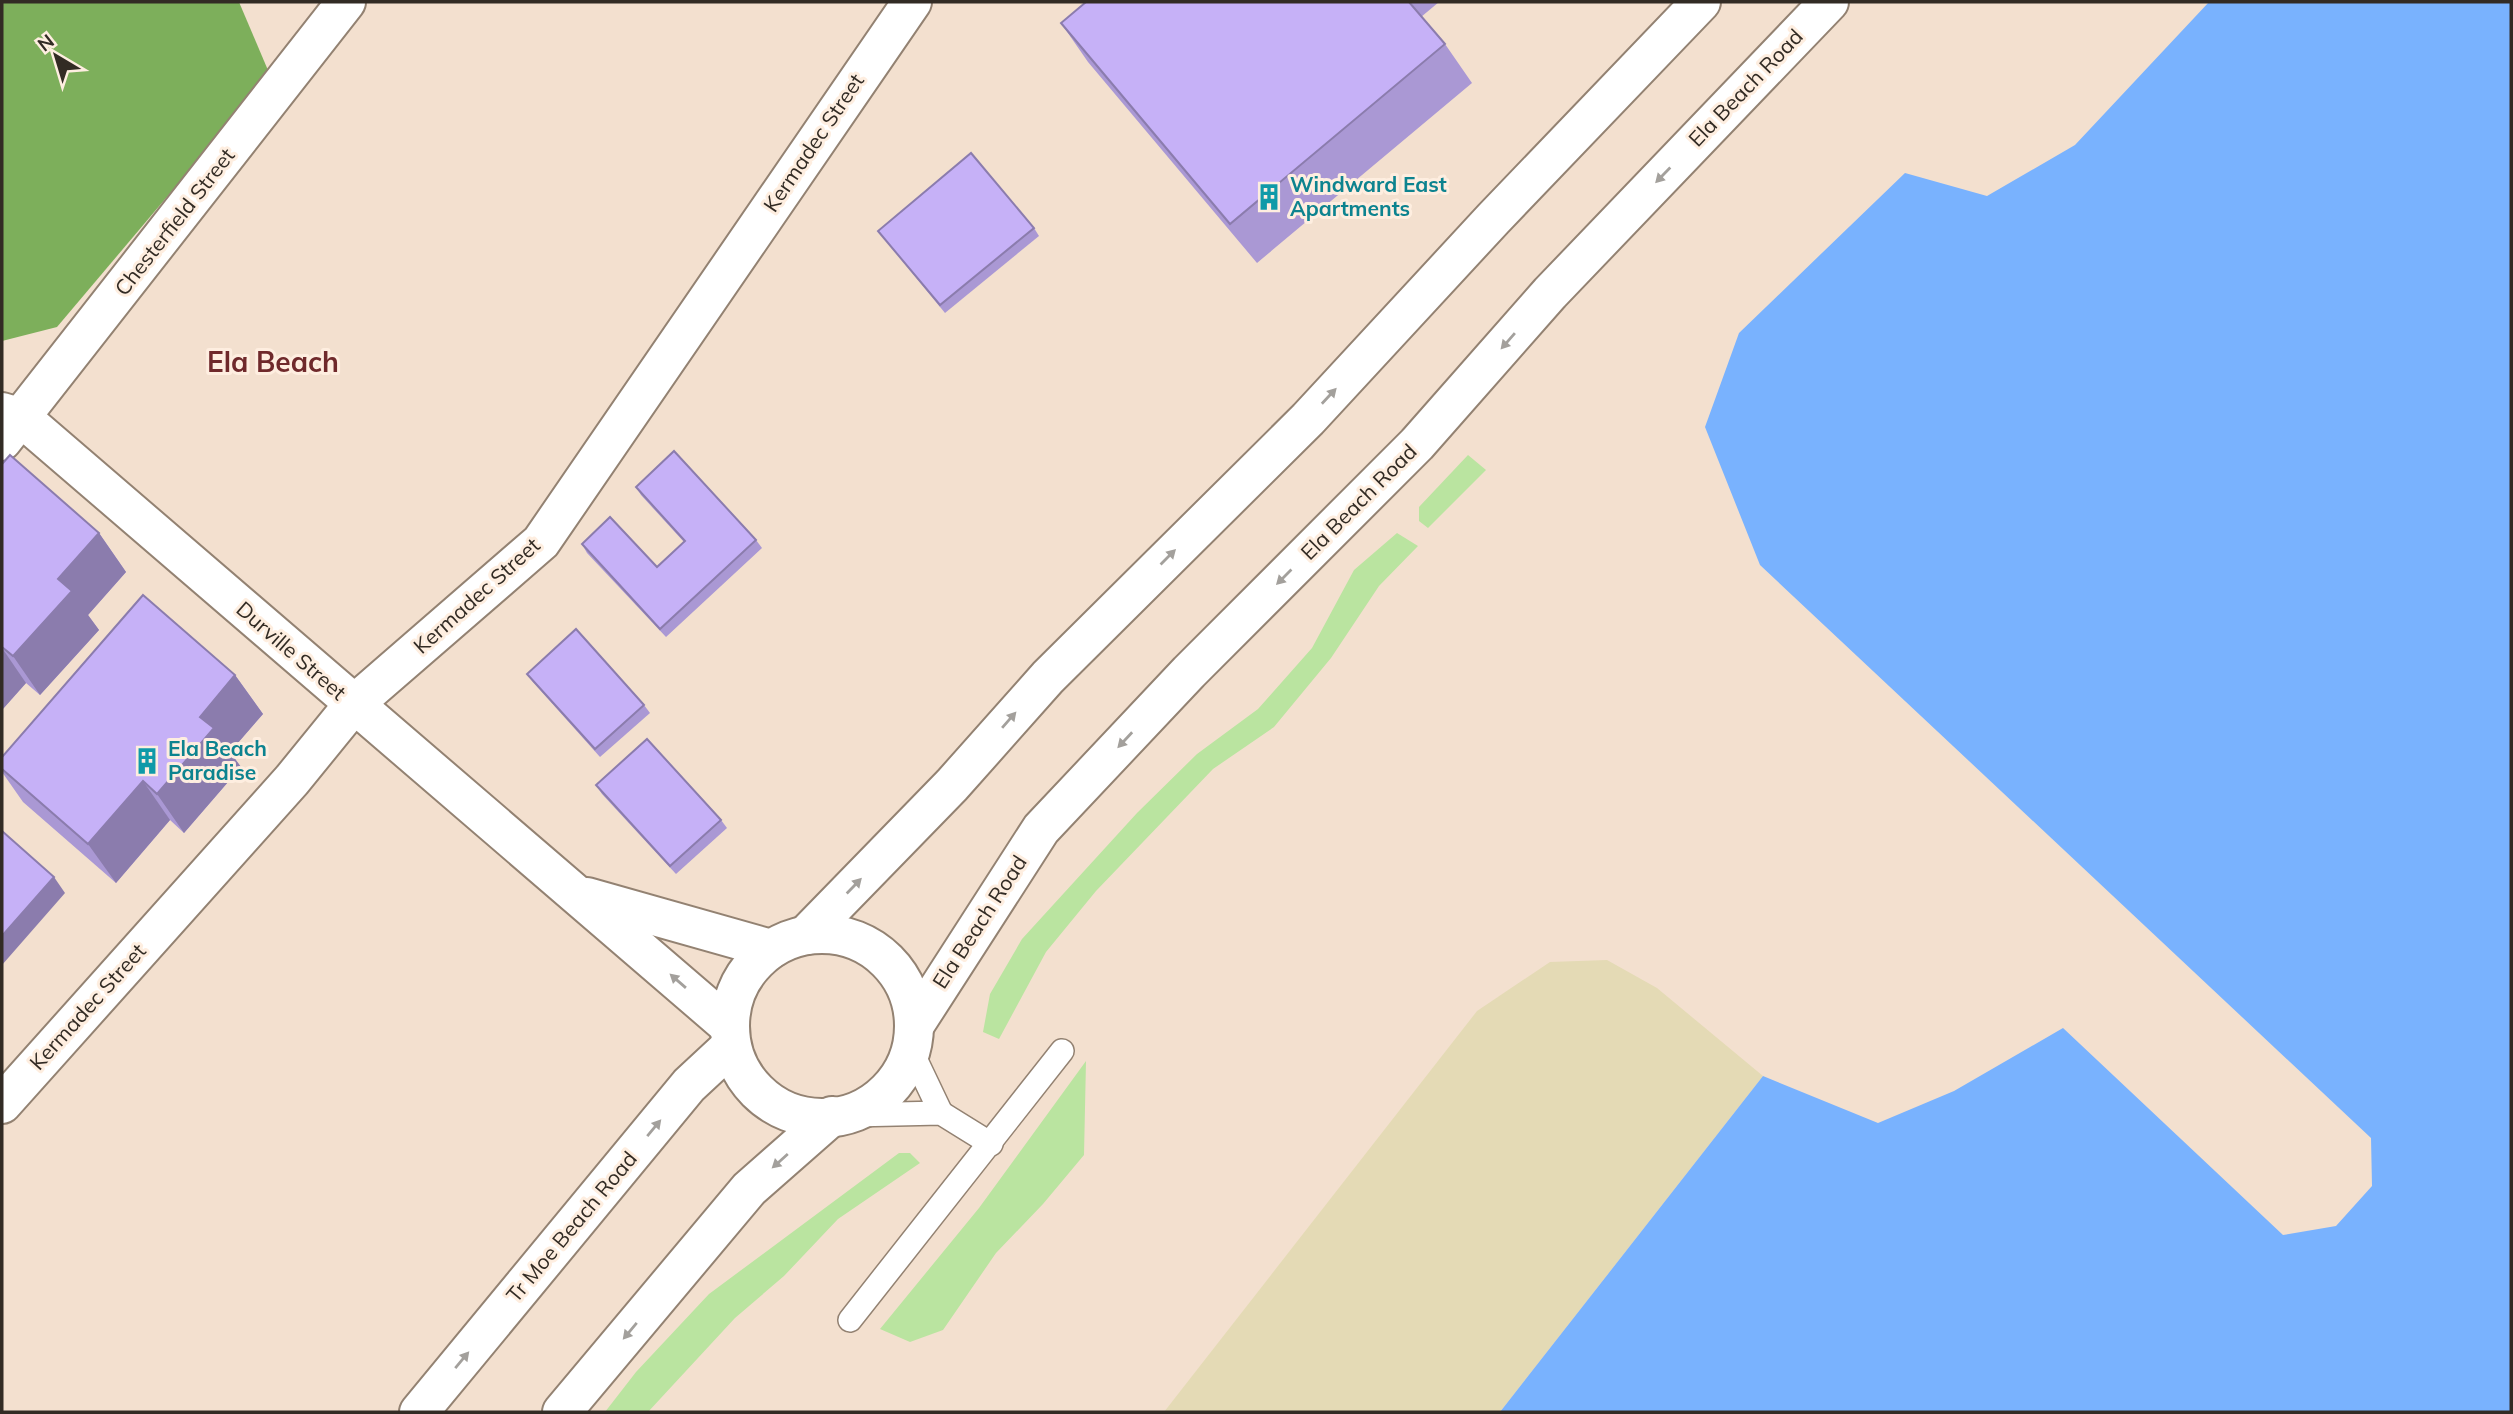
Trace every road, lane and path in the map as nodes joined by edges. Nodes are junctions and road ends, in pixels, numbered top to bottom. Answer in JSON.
{"nodes":[{"id":1,"x":346,"y":2,"type":"edge"},
{"id":2,"x":912,"y":2,"type":"edge"},
{"id":3,"x":1701,"y":2,"type":"edge"},
{"id":4,"x":1829,"y":2,"type":"edge"},
{"id":5,"x":8,"y":424,"type":"edge"},
{"id":6,"x":353,"y":705,"type":"junction"},
{"id":7,"x":579,"y":895,"type":"junction"},
{"id":8,"x":806,"y":935,"type":"junction"},
{"id":9,"x":771,"y":949,"type":"junction"},
{"id":10,"x":730,"y":1036,"type":"junction"},
{"id":11,"x":913,"y":1036,"type":"junction"},
{"id":12,"x":1062,"y":1051,"type":"dead end"},
{"id":13,"x":2,"y":1104,"type":"edge"},
{"id":14,"x":941,"y":1113,"type":"junction"},
{"id":15,"x":842,"y":1115,"type":"junction"},
{"id":16,"x":991,"y":1144,"type":"junction"},
{"id":17,"x":850,"y":1320,"type":"dead end"},
{"id":18,"x":419,"y":1412,"type":"edge"},
{"id":19,"x":562,"y":1412,"type":"edge"}],
"edges":[{"from":1,"to":5,"type":"main road","name":"Chesterfield Street"},
{"from":2,"to":6,"type":"main road","name":"Kermadec Street"},
{"from":8,"to":3,"type":"main road","one_way":true},
{"from":4,"to":11,"type":"main road","name":"Ela Beach Road","one_way":true},
{"from":5,"to":6,"type":"main road","name":"Durville Street"},
{"from":6,"to":7,"type":"main road","name":"Durville Street"},
{"from":6,"to":13,"type":"main road","name":"Kermadec Street"},
{"from":7,"to":9,"type":"main road"},
{"from":10,"to":7,"type":"main road","name":"Durville Street","one_way":true},
{"from":8,"to":9,"type":"main road"},
{"from":8,"to":11,"type":"main road"},
{"from":9,"to":10,"type":"main road"},
{"from":10,"to":15,"type":"main road"},
{"from":18,"to":10,"type":"main road","name":"Tr Moe Beach Road","one_way":true},
{"from":11,"to":14,"type":"lane"},
{"from":11,"to":15,"type":"main road"},
{"from":12,"to":16,"type":"lane"},
{"from":14,"to":15,"type":"lane"},
{"from":14,"to":16,"type":"lane"},
{"from":15,"to":19,"type":"main road","one_way":true},
{"from":16,"to":17,"type":"lane"}]}
